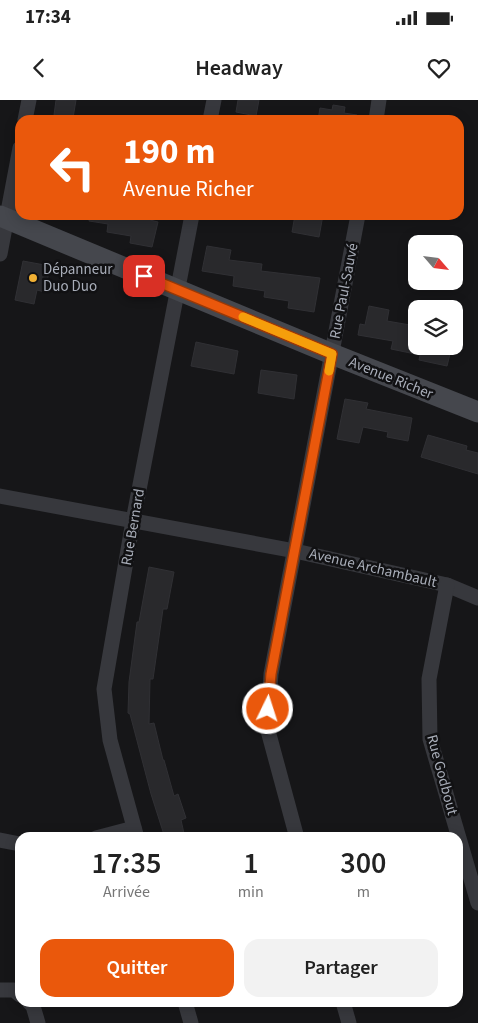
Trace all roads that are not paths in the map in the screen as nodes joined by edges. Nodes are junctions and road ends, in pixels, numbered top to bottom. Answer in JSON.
{"nodes":[{"id":1,"x":29,"y":100,"type":"edge"},
{"id":2,"x":214,"y":100,"type":"edge"},
{"id":3,"x":379,"y":100,"type":"edge"},
{"id":4,"x":26,"y":115,"type":"edge"},
{"id":5,"x":211,"y":115,"type":"edge"},
{"id":6,"x":377,"y":115,"type":"edge"},
{"id":7,"x":15,"y":168,"type":"edge"},
{"id":8,"x":3,"y":217,"type":"edge"},
{"id":9,"x":191,"y":220,"type":"edge"},
{"id":10,"x":357,"y":220,"type":"edge"},
{"id":11,"x":0,"y":254,"type":"edge"},
{"id":12,"x":178,"y":290,"type":"junction"},
{"id":13,"x":332,"y":354,"type":"junction"},
{"id":14,"x":478,"y":412,"type":"edge"},
{"id":15,"x":0,"y":496,"type":"edge"},
{"id":16,"x":134,"y":521,"type":"junction"},
{"id":17,"x":295,"y":551,"type":"junction"},
{"id":18,"x":447,"y":585,"type":"junction"},
{"id":19,"x":478,"y":598,"type":"edge"},
{"id":20,"x":135,"y":832,"type":"edge"},
{"id":21,"x":295,"y":832,"type":"edge"},
{"id":22,"x":457,"y":832,"type":"edge"},
{"id":23,"x":0,"y":840,"type":"edge"},
{"id":24,"x":15,"y":843,"type":"edge"},
{"id":25,"x":463,"y":852,"type":"edge"},
{"id":26,"x":478,"y":904,"type":"edge"},
{"id":27,"x":0,"y":990,"type":"edge"},
{"id":28,"x":15,"y":991,"type":"edge"},
{"id":29,"x":33,"y":1007,"type":"edge"},
{"id":30,"x":189,"y":1007,"type":"edge"},
{"id":31,"x":344,"y":1007,"type":"edge"},
{"id":32,"x":38,"y":1023,"type":"edge"},
{"id":33,"x":191,"y":1023,"type":"edge"},
{"id":34,"x":349,"y":1023,"type":"edge"}],
"edges":[{"from":1,"to":4,"type":"street"},
{"from":2,"to":5,"type":"street"},
{"from":3,"to":6,"type":"street"},
{"from":7,"to":8,"type":"street"},
{"from":8,"to":11,"type":"street"},
{"from":8,"to":12,"type":"street","name":"Avenue Richer"},
{"from":9,"to":12,"type":"street","name":"Rue Bernard"},
{"from":10,"to":13,"type":"street","name":"Rue Paul-Sauvé"},
{"from":12,"to":13,"type":"street","name":"Avenue Richer"},
{"from":12,"to":16,"type":"street","name":"Rue Bernard"},
{"from":13,"to":14,"type":"street","name":"Avenue Richer"},
{"from":13,"to":17,"type":"street","name":"Rue Paul-Sauvé"},
{"from":15,"to":16,"type":"street","name":"Avenue Archambault"},
{"from":16,"to":17,"type":"street","name":"Avenue Archambault"},
{"from":16,"to":20,"type":"street","name":"Rue Bernard"},
{"from":17,"to":18,"type":"street","name":"Avenue Archambault"},
{"from":17,"to":21,"type":"street","name":"Rue Paul-Sauvé"},
{"from":18,"to":19,"type":"street","name":"Avenue Archambault"},
{"from":18,"to":22,"type":"street","name":"Rue Godbout"},
{"from":23,"to":24,"type":"street"},
{"from":25,"to":26,"type":"street","name":"Rue Godbout"},
{"from":27,"to":28,"type":"street"},
{"from":29,"to":32,"type":"street"},
{"from":30,"to":33,"type":"street"},
{"from":31,"to":34,"type":"street"}]}
